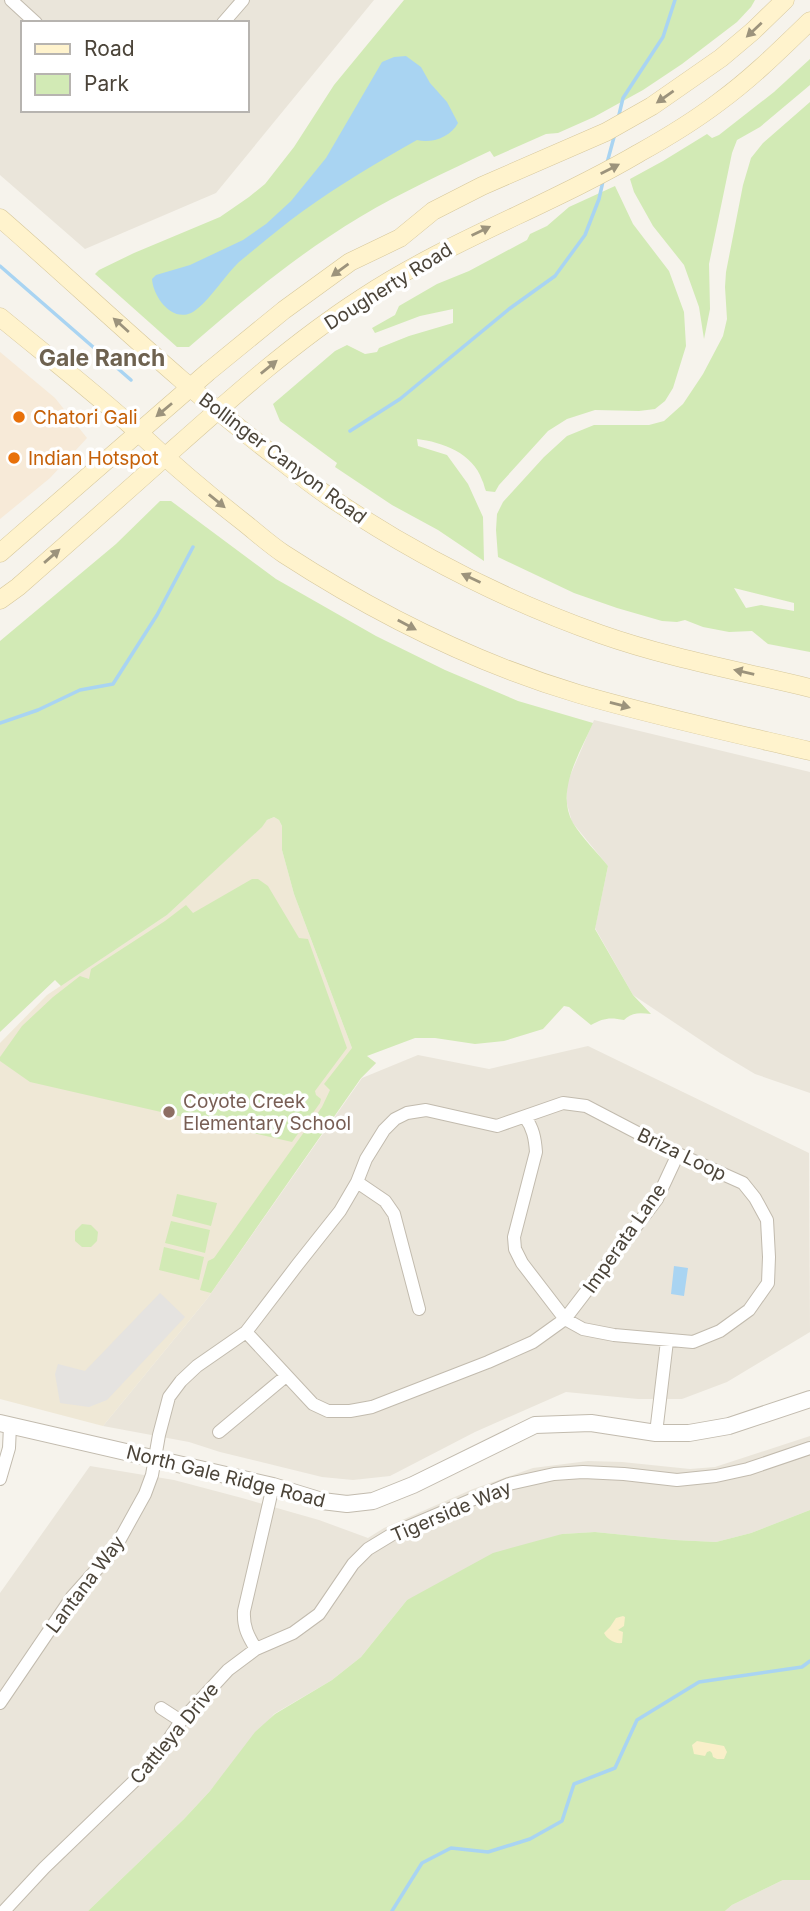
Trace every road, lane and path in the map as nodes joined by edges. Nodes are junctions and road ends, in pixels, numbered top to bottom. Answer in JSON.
{"nodes":[{"id":1,"x":11,"y":0,"type":"edge"},
{"id":2,"x":243,"y":0,"type":"edge"},
{"id":3,"x":785,"y":0,"type":"edge"},
{"id":4,"x":34,"y":21,"type":"edge"},
{"id":5,"x":225,"y":21,"type":"edge"},
{"id":6,"x":810,"y":21,"type":"edge"},
{"id":7,"x":0,"y":218,"type":"edge"},
{"id":8,"x":0,"y":317,"type":"edge"},
{"id":9,"x":190,"y":388,"type":"junction"},
{"id":10,"x":217,"y":411,"type":"junction"},
{"id":11,"x":137,"y":432,"type":"junction"},
{"id":12,"x":164,"y":458,"type":"junction"},
{"id":13,"x":0,"y":553,"type":"edge"},
{"id":14,"x":0,"y":600,"type":"edge"},
{"id":15,"x":810,"y":688,"type":"edge"},
{"id":16,"x":810,"y":751,"type":"edge"},
{"id":17,"x":525,"y":1116,"type":"junction"},
{"id":18,"x":678,"y":1154,"type":"junction"},
{"id":19,"x":357,"y":1182,"type":"junction"},
{"id":20,"x":419,"y":1309,"type":"dead end"},
{"id":21,"x":565,"y":1319,"type":"junction"},
{"id":22,"x":246,"y":1332,"type":"junction"},
{"id":23,"x":667,"y":1341,"type":"junction"},
{"id":24,"x":286,"y":1376,"type":"junction"},
{"id":25,"x":810,"y":1399,"type":"edge"},
{"id":26,"x":5,"y":1425,"type":"edge"},
{"id":27,"x":219,"y":1432,"type":"dead end"},
{"id":28,"x":656,"y":1433,"type":"junction"},
{"id":29,"x":810,"y":1448,"type":"edge"},
{"id":30,"x":155,"y":1459,"type":"junction"},
{"id":31,"x":0,"y":1479,"type":"edge"},
{"id":32,"x":273,"y":1486,"type":"junction"},
{"id":33,"x":256,"y":1649,"type":"junction"},
{"id":34,"x":0,"y":1703,"type":"edge"},
{"id":35,"x":161,"y":1708,"type":"dead end"},
{"id":36,"x":181,"y":1721,"type":"junction"},
{"id":37,"x":4,"y":1911,"type":"edge"}],
"edges":[{"from":1,"to":4,"type":"street"},
{"from":2,"to":5,"type":"street"},
{"from":3,"to":9,"type":"main road","name":"Dougherty Road","one_way":true},
{"from":10,"to":6,"type":"main road","name":"Dougherty Road","one_way":true},
{"from":9,"to":7,"type":"main road","name":"Bollinger Canyon Road","one_way":true},
{"from":8,"to":11,"type":"main road"},
{"from":9,"to":10,"type":"main road","name":"Bollinger Canyon Road"},
{"from":9,"to":11,"type":"main road","name":"Dougherty Road","one_way":true},
{"from":10,"to":12,"type":"main road","name":"Dougherty Road"},
{"from":15,"to":10,"type":"main road","name":"Bollinger Canyon Road","one_way":true},
{"from":11,"to":12,"type":"main road"},
{"from":11,"to":13,"type":"main road","name":"Dougherty Road"},
{"from":14,"to":12,"type":"main road","name":"Dougherty Road","one_way":true},
{"from":12,"to":16,"type":"main road","one_way":true},
{"from":17,"to":18,"type":"street","name":"Briza Loop"},
{"from":17,"to":19,"type":"street","name":"Briza Loop"},
{"from":17,"to":21,"type":"street"},
{"from":18,"to":21,"type":"street","name":"Imperata Lane"},
{"from":18,"to":23,"type":"street","name":"Briza Loop"},
{"from":19,"to":20,"type":"street"},
{"from":19,"to":22,"type":"street","name":"Briza Loop"},
{"from":21,"to":23,"type":"street","name":"Briza Loop"},
{"from":21,"to":24,"type":"street"},
{"from":22,"to":24,"type":"street"},
{"from":22,"to":30,"type":"street","name":"Briza Loop"},
{"from":23,"to":28,"type":"street"},
{"from":24,"to":27,"type":"street"},
{"from":25,"to":28,"type":"street","name":"North Gale Ridge Road"},
{"from":26,"to":30,"type":"street","name":"North Gale Ridge Road"},
{"from":26,"to":31,"type":"street"},
{"from":28,"to":32,"type":"street","name":"North Gale Ridge Road"},
{"from":29,"to":33,"type":"street","name":"Tigerside Way"},
{"from":30,"to":32,"type":"street","name":"North Gale Ridge Road"},
{"from":30,"to":34,"type":"street","name":"Lantana Way"},
{"from":32,"to":33,"type":"street"},
{"from":33,"to":36,"type":"street","name":"Cattleya Drive"},
{"from":35,"to":36,"type":"street"},
{"from":36,"to":37,"type":"street","name":"Cattleya Drive"}]}
